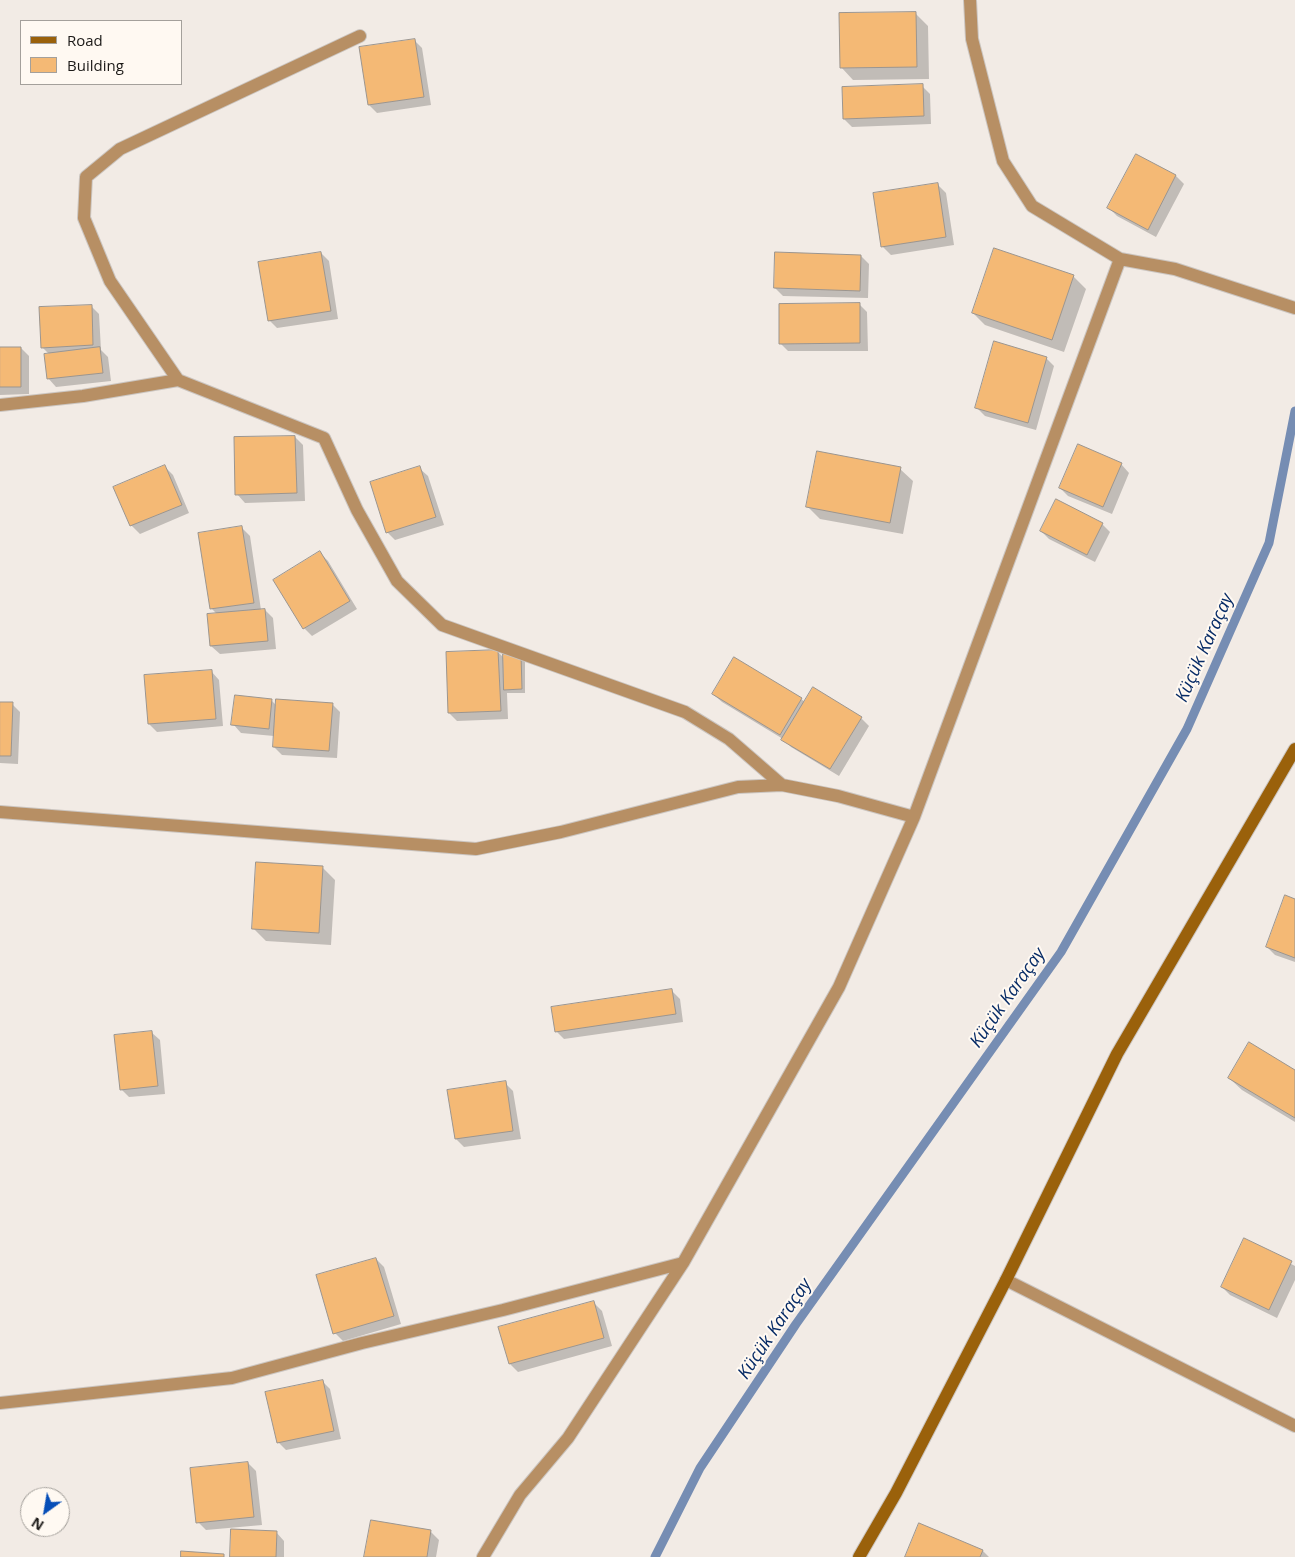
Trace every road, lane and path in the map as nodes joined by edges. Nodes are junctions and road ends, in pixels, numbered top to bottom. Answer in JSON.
{"nodes":[{"id":1,"x":970,"y":0,"type":"edge"},
{"id":2,"x":360,"y":36,"type":"dead end"},
{"id":3,"x":1120,"y":259,"type":"junction"},
{"id":4,"x":1295,"y":308,"type":"edge"},
{"id":5,"x":178,"y":380,"type":"junction"},
{"id":6,"x":0,"y":405,"type":"edge"},
{"id":7,"x":1295,"y":749,"type":"edge"},
{"id":8,"x":782,"y":785,"type":"junction"},
{"id":9,"x":0,"y":812,"type":"edge"},
{"id":10,"x":914,"y":817,"type":"junction"},
{"id":11,"x":683,"y":1263,"type":"junction"},
{"id":12,"x":1006,"y":1280,"type":"junction"},
{"id":13,"x":0,"y":1403,"type":"edge"},
{"id":14,"x":1295,"y":1426,"type":"edge"},
{"id":15,"x":483,"y":1557,"type":"edge"},
{"id":16,"x":859,"y":1557,"type":"edge"}],
"edges":[{"from":1,"to":3,"type":"street"},
{"from":2,"to":5,"type":"street"},
{"from":3,"to":4,"type":"street"},
{"from":3,"to":10,"type":"street"},
{"from":5,"to":6,"type":"street"},
{"from":5,"to":8,"type":"street"},
{"from":7,"to":12,"type":"street"},
{"from":8,"to":9,"type":"street"},
{"from":8,"to":10,"type":"street"},
{"from":10,"to":11,"type":"street"},
{"from":11,"to":13,"type":"street"},
{"from":11,"to":15,"type":"street"},
{"from":12,"to":14,"type":"street"},
{"from":12,"to":16,"type":"street"}]}
